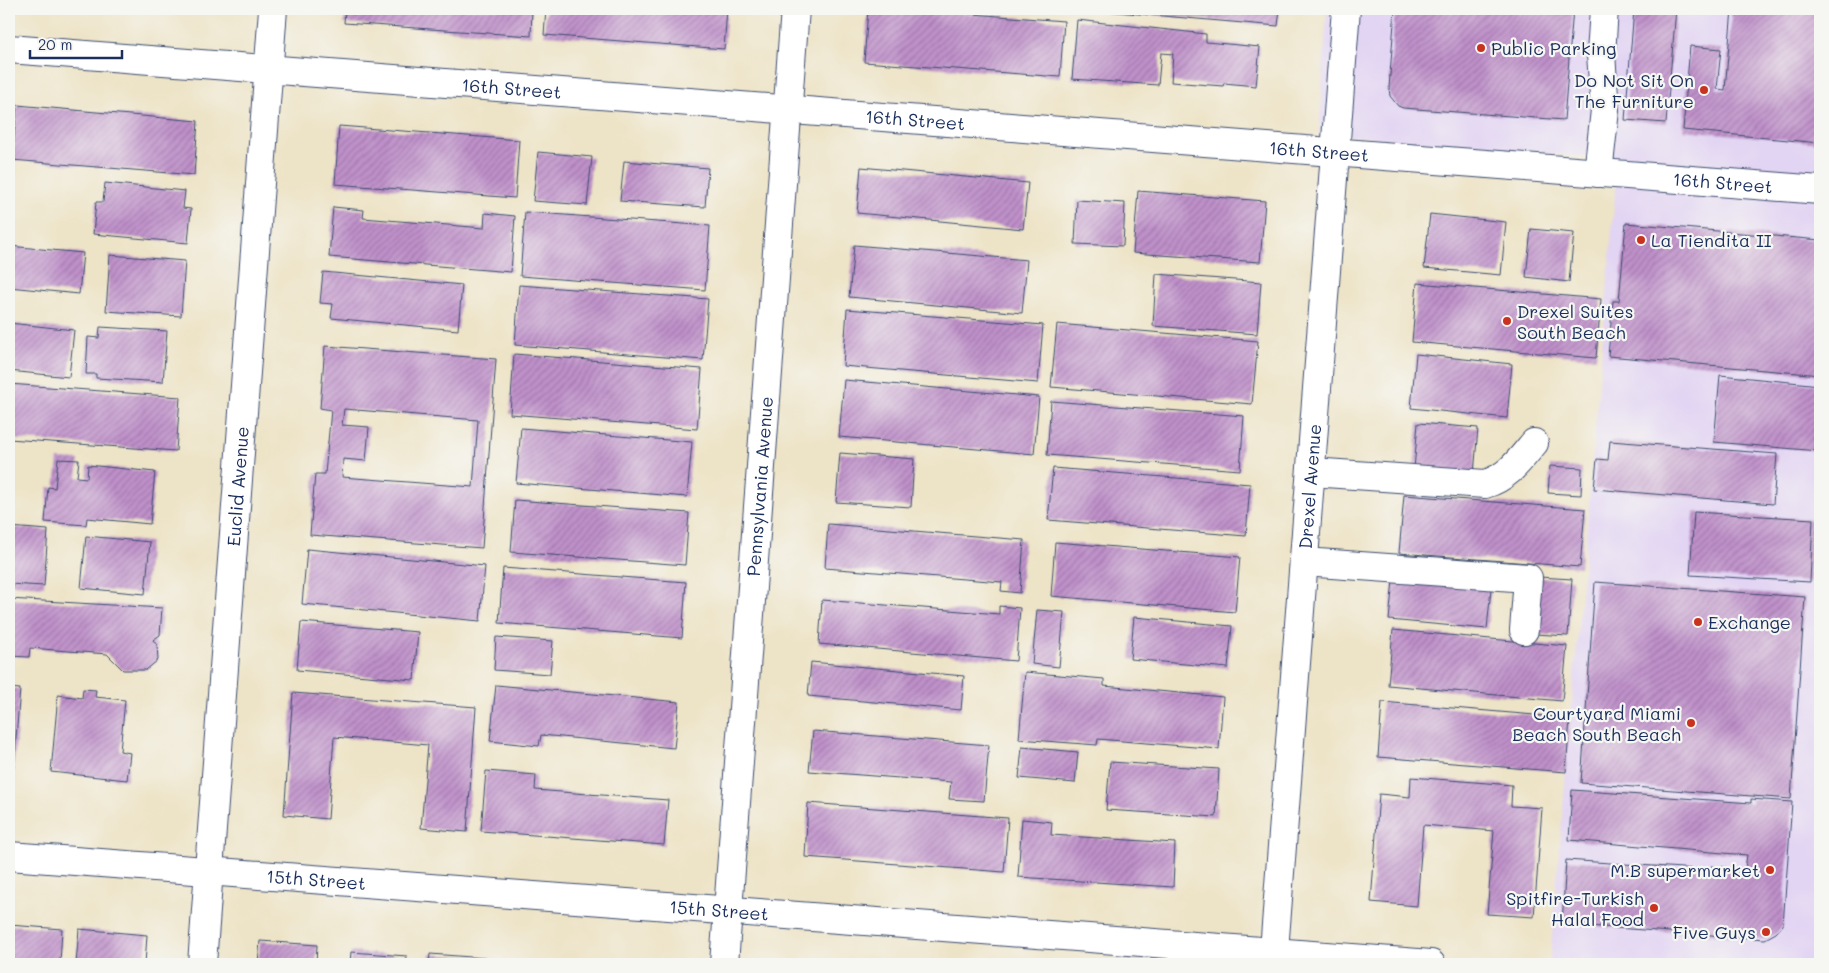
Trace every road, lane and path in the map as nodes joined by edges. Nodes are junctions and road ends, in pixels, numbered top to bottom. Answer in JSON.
{"nodes":[{"id":1,"x":274,"y":9,"type":"edge"},
{"id":2,"x":795,"y":9,"type":"edge"},
{"id":3,"x":1346,"y":9,"type":"edge"},
{"id":4,"x":1604,"y":9,"type":"edge"},
{"id":5,"x":9,"y":49,"type":"edge"},
{"id":6,"x":268,"y":69,"type":"junction"},
{"id":7,"x":787,"y":109,"type":"junction"},
{"id":8,"x":1335,"y":154,"type":"junction"},
{"id":9,"x":1598,"y":173,"type":"junction"},
{"id":10,"x":1820,"y":190,"type":"edge"},
{"id":11,"x":1534,"y":443,"type":"dead end"},
{"id":12,"x":1311,"y":472,"type":"junction"},
{"id":13,"x":1304,"y":562,"type":"junction"},
{"id":14,"x":1524,"y":630,"type":"dead end"},
{"id":15,"x":9,"y":856,"type":"edge"},
{"id":16,"x":209,"y":871,"type":"junction"},
{"id":17,"x":728,"y":910,"type":"junction"},
{"id":18,"x":1274,"y":958,"type":"edge"},
{"id":19,"x":202,"y":964,"type":"edge"},
{"id":20,"x":724,"y":964,"type":"edge"},
{"id":21,"x":1431,"y":964,"type":"edge"}],
"edges":[{"from":1,"to":6,"type":"street","name":"Euclid Avenue"},
{"from":2,"to":7,"type":"street","name":"Pennsylvania Avenue"},
{"from":3,"to":8,"type":"street","name":"Drexel Avenue"},
{"from":4,"to":9,"type":"street"},
{"from":5,"to":6,"type":"street","name":"16th Street"},
{"from":6,"to":7,"type":"street","name":"16th Street"},
{"from":6,"to":16,"type":"street","name":"Euclid Avenue"},
{"from":7,"to":8,"type":"street","name":"16th Street"},
{"from":7,"to":17,"type":"street","name":"Pennsylvania Avenue"},
{"from":8,"to":9,"type":"street","name":"16th Street"},
{"from":8,"to":12,"type":"street","name":"Drexel Avenue"},
{"from":9,"to":10,"type":"street","name":"16th Street"},
{"from":11,"to":12,"type":"street"},
{"from":12,"to":13,"type":"street","name":"Drexel Avenue"},
{"from":13,"to":14,"type":"street"},
{"from":13,"to":18,"type":"street","name":"Drexel Avenue"},
{"from":15,"to":16,"type":"street","name":"15th Street"},
{"from":16,"to":17,"type":"street","name":"15th Street"},
{"from":16,"to":19,"type":"street","name":"Euclid Avenue"},
{"from":17,"to":18,"type":"street","name":"15th Street"},
{"from":17,"to":20,"type":"street","name":"Pennsylvania Avenue"},
{"from":18,"to":21,"type":"street","name":"15th Street"}]}
